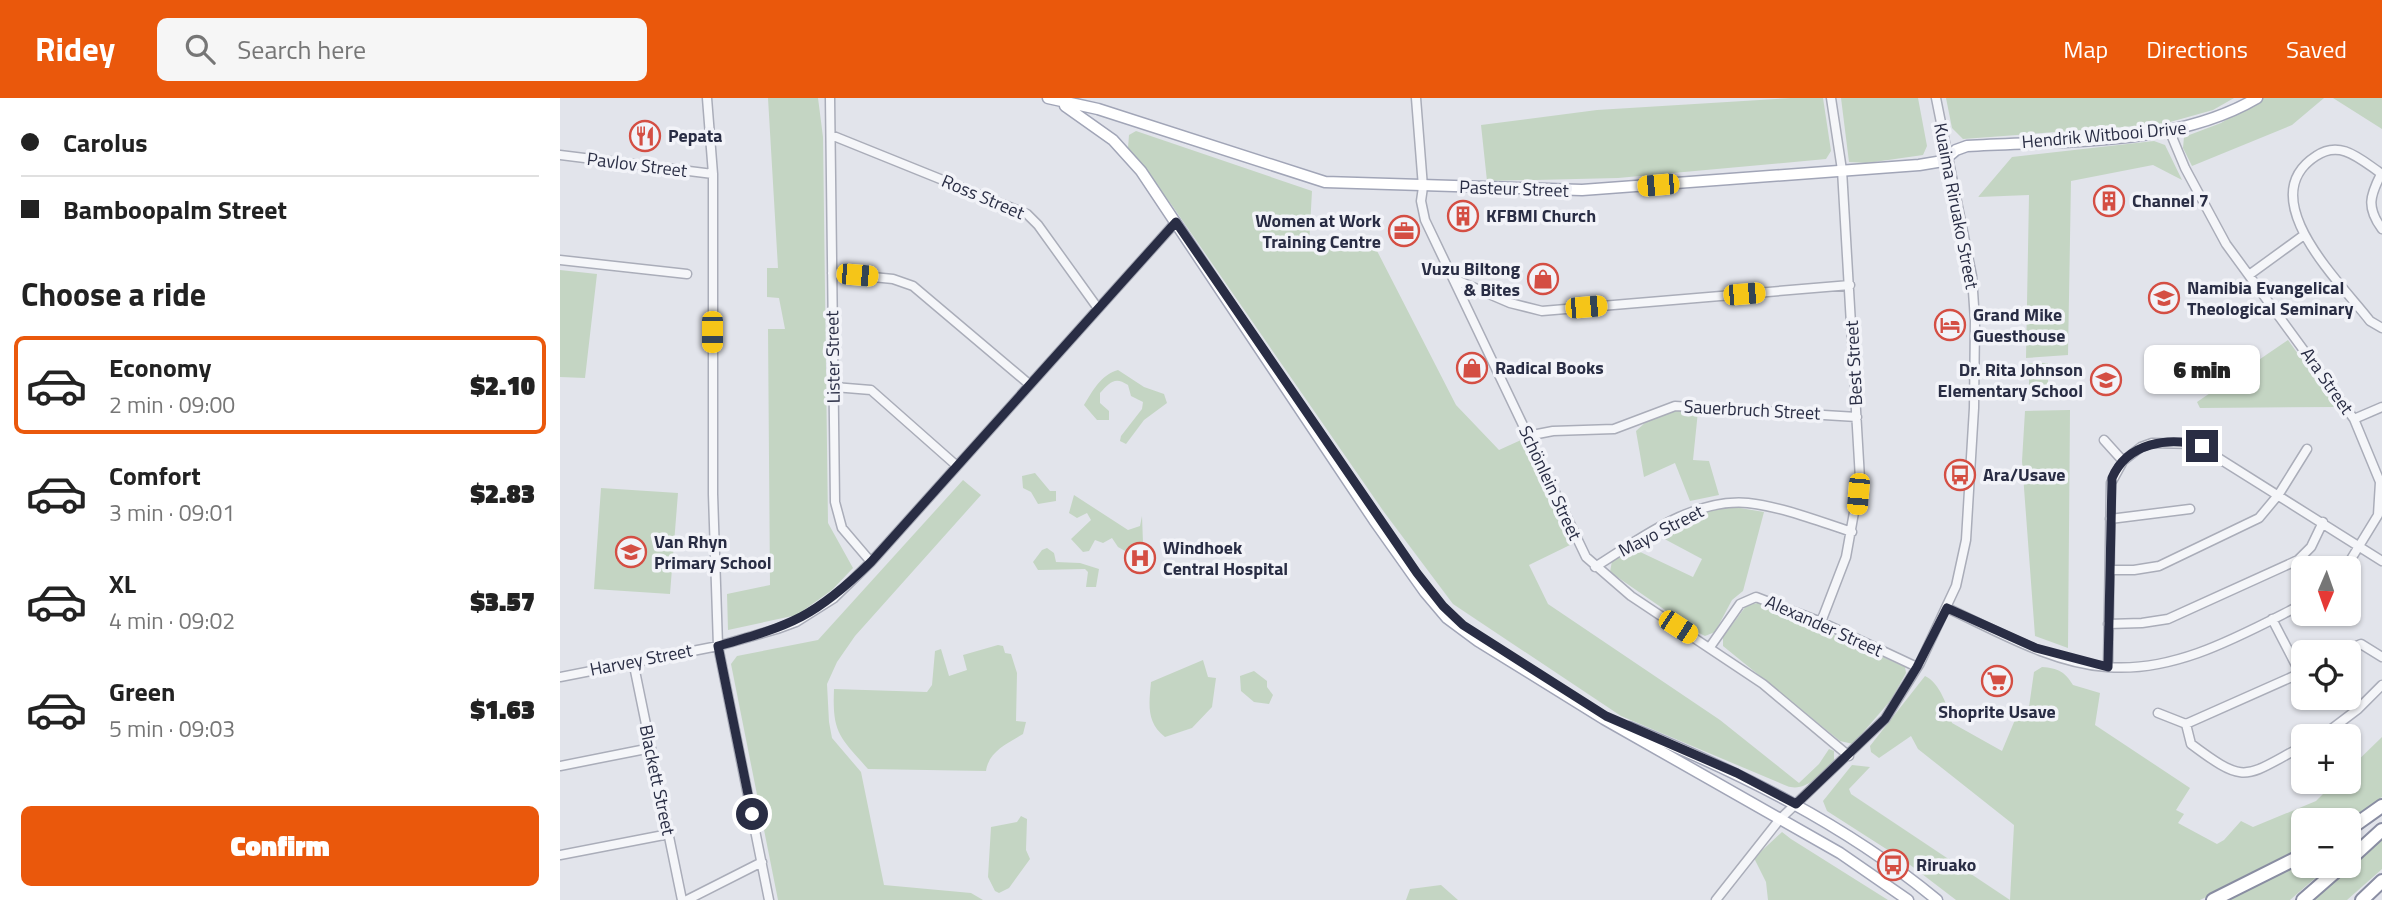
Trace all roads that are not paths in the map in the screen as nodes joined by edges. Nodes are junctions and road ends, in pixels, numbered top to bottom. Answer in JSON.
{"nodes":[{"id":1,"x":707,"y":98,"type":"edge"},
{"id":2,"x":830,"y":98,"type":"edge"},
{"id":3,"x":1416,"y":98,"type":"edge"},
{"id":4,"x":1831,"y":98,"type":"edge"},
{"id":5,"x":1936,"y":98,"type":"edge"},
{"id":6,"x":2257,"y":98,"type":"edge"},
{"id":7,"x":1053,"y":100,"type":"edge"},
{"id":8,"x":1108,"y":112,"type":"junction"},
{"id":9,"x":1098,"y":128,"type":"junction"},
{"id":10,"x":2170,"y":132,"type":"junction"},
{"id":11,"x":831,"y":135,"type":"junction"},
{"id":12,"x":560,"y":155,"type":"edge"},
{"id":13,"x":1948,"y":158,"type":"junction"},
{"id":14,"x":1842,"y":170,"type":"junction"},
{"id":15,"x":713,"y":174,"type":"junction"},
{"id":16,"x":2381,"y":174,"type":"edge"},
{"id":17,"x":1423,"y":187,"type":"junction"},
{"id":18,"x":1176,"y":222,"type":"junction"},
{"id":19,"x":2382,"y":229,"type":"edge"},
{"id":20,"x":2304,"y":234,"type":"junction"},
{"id":21,"x":560,"y":260,"type":"edge"},
{"id":22,"x":832,"y":273,"type":"junction"},
{"id":23,"x":687,"y":274,"type":"dead end"},
{"id":24,"x":2249,"y":275,"type":"junction"},
{"id":25,"x":1454,"y":279,"type":"junction"},
{"id":26,"x":1850,"y":285,"type":"junction"},
{"id":27,"x":1097,"y":307,"type":"junction"},
{"id":28,"x":2382,"y":328,"type":"edge"},
{"id":29,"x":1029,"y":384,"type":"junction"},
{"id":30,"x":834,"y":387,"type":"junction"},
{"id":31,"x":2382,"y":407,"type":"edge"},
{"id":32,"x":1857,"y":416,"type":"junction"},
{"id":33,"x":2354,"y":419,"type":"junction"},
{"id":34,"x":1314,"y":425,"type":"junction"},
{"id":35,"x":1527,"y":436,"type":"junction"},
{"id":36,"x":2104,"y":440,"type":"dead end"},
{"id":37,"x":2307,"y":449,"type":"dead end"},
{"id":38,"x":2123,"y":461,"type":"junction"},
{"id":39,"x":957,"y":466,"type":"junction"},
{"id":40,"x":2279,"y":494,"type":"junction"},
{"id":41,"x":2190,"y":509,"type":"dead end"},
{"id":42,"x":2110,"y":519,"type":"junction"},
{"id":43,"x":2323,"y":522,"type":"junction"},
{"id":44,"x":1853,"y":531,"type":"junction"},
{"id":45,"x":2360,"y":546,"type":"junction"},
{"id":46,"x":2353,"y":556,"type":"edge"},
{"id":47,"x":2382,"y":561,"type":"edge"},
{"id":48,"x":871,"y":562,"type":"junction"},
{"id":49,"x":1595,"y":567,"type":"junction"},
{"id":50,"x":2110,"y":570,"type":"junction"},
{"id":51,"x":1947,"y":608,"type":"junction"},
{"id":52,"x":2291,"y":610,"type":"edge"},
{"id":53,"x":2272,"y":620,"type":"junction"},
{"id":54,"x":1821,"y":622,"type":"junction"},
{"id":55,"x":2108,"y":624,"type":"junction"},
{"id":56,"x":2361,"y":644,"type":"edge"},
{"id":57,"x":718,"y":646,"type":"junction"},
{"id":58,"x":1710,"y":648,"type":"junction"},
{"id":59,"x":2291,"y":654,"type":"edge"},
{"id":60,"x":2382,"y":657,"type":"edge"},
{"id":61,"x":633,"y":661,"type":"junction"},
{"id":62,"x":1917,"y":667,"type":"junction"},
{"id":63,"x":2108,"y":667,"type":"junction"},
{"id":64,"x":560,"y":677,"type":"edge"},
{"id":65,"x":2291,"y":677,"type":"edge"},
{"id":66,"x":2382,"y":685,"type":"edge"},
{"id":67,"x":2158,"y":713,"type":"dead end"},
{"id":68,"x":2186,"y":724,"type":"junction"},
{"id":69,"x":2338,"y":724,"type":"edge"},
{"id":70,"x":651,"y":748,"type":"junction"},
{"id":71,"x":2291,"y":752,"type":"edge"},
{"id":72,"x":1849,"y":757,"type":"junction"},
{"id":73,"x":560,"y":766,"type":"edge"},
{"id":74,"x":1796,"y":804,"type":"junction"},
{"id":75,"x":2382,"y":806,"type":"edge"},
{"id":76,"x":1780,"y":819,"type":"junction"},
{"id":77,"x":2361,"y":821,"type":"edge"},
{"id":78,"x":2382,"y":830,"type":"edge"},
{"id":79,"x":669,"y":834,"type":"junction"},
{"id":80,"x":2361,"y":849,"type":"edge"},
{"id":81,"x":560,"y":855,"type":"edge"},
{"id":82,"x":2291,"y":861,"type":"edge"},
{"id":83,"x":762,"y":862,"type":"junction"},
{"id":84,"x":2328,"y":878,"type":"edge"},
{"id":85,"x":2382,"y":881,"type":"edge"},
{"id":86,"x":685,"y":900,"type":"edge"},
{"id":87,"x":769,"y":900,"type":"edge"},
{"id":88,"x":1716,"y":900,"type":"edge"},
{"id":89,"x":1908,"y":900,"type":"edge"},
{"id":90,"x":1937,"y":900,"type":"edge"},
{"id":91,"x":2213,"y":900,"type":"edge"},
{"id":92,"x":2303,"y":900,"type":"edge"},
{"id":93,"x":2362,"y":900,"type":"edge"}],
"edges":[{"from":1,"to":15,"type":"street"},
{"from":2,"to":11,"type":"street","name":"Lister Street"},
{"from":3,"to":17,"type":"street","name":"Schönlein Street"},
{"from":4,"to":14,"type":"street","name":"Best Street"},
{"from":5,"to":13,"type":"street","name":"Kuaima Riruako Street"},
{"from":6,"to":10,"type":"main road","name":"Hendrik Witbooi Drive"},
{"from":7,"to":8,"type":"main road","name":"Pasteur Street"},
{"from":7,"to":9,"type":"main road"},
{"from":8,"to":9,"type":"main road"},
{"from":8,"to":17,"type":"main road","name":"Pasteur Street"},
{"from":9,"to":18,"type":"main road"},
{"from":10,"to":13,"type":"main road","name":"Hendrik Witbooi Drive"},
{"from":10,"to":24,"type":"street","name":"Ara Street"},
{"from":11,"to":22,"type":"street","name":"Lister Street"},
{"from":11,"to":27,"type":"street","name":"Ross Street"},
{"from":12,"to":15,"type":"street","name":"Pavlov Street"},
{"from":13,"to":14,"type":"main road","name":"Pasteur Street"},
{"from":13,"to":51,"type":"street","name":"Kuaima Riruako Street"},
{"from":14,"to":17,"type":"main road","name":"Pasteur Street"},
{"from":14,"to":26,"type":"street","name":"Best Street"},
{"from":15,"to":57,"type":"street"},
{"from":16,"to":19,"type":"street"},
{"from":16,"to":20,"type":"street"},
{"from":17,"to":25,"type":"street","name":"Schönlein Street"},
{"from":18,"to":27,"type":"street","name":"Harvey Street"},
{"from":18,"to":34,"type":"main road"},
{"from":20,"to":24,"type":"street"},
{"from":20,"to":28,"type":"street"},
{"from":21,"to":23,"type":"street"},
{"from":22,"to":29,"type":"street"},
{"from":22,"to":30,"type":"street","name":"Lister Street"},
{"from":24,"to":33,"type":"street","name":"Ara Street"},
{"from":25,"to":26,"type":"street"},
{"from":25,"to":35,"type":"street","name":"Schönlein Street"},
{"from":26,"to":32,"type":"street","name":"Best Street"},
{"from":27,"to":29,"type":"street","name":"Harvey Street"},
{"from":29,"to":39,"type":"street","name":"Harvey Street"},
{"from":30,"to":39,"type":"street"},
{"from":30,"to":48,"type":"street","name":"Lister Street"},
{"from":31,"to":33,"type":"street"},
{"from":32,"to":35,"type":"street","name":"Sauerbruch Street"},
{"from":32,"to":44,"type":"street","name":"Best Street"},
{"from":33,"to":45,"type":"street","name":"Ara Street"},
{"from":34,"to":74,"type":"main road"},
{"from":34,"to":76,"type":"main road"},
{"from":35,"to":49,"type":"street","name":"Schönlein Street"},
{"from":36,"to":38,"type":"street"},
{"from":37,"to":40,"type":"street"},
{"from":38,"to":40,"type":"street"},
{"from":38,"to":42,"type":"street"},
{"from":39,"to":48,"type":"street","name":"Harvey Street"},
{"from":40,"to":43,"type":"street"},
{"from":40,"to":50,"type":"street"},
{"from":41,"to":42,"type":"street"},
{"from":42,"to":50,"type":"street"},
{"from":43,"to":45,"type":"street"},
{"from":43,"to":55,"type":"street"},
{"from":44,"to":49,"type":"street","name":"Mayo Street"},
{"from":44,"to":54,"type":"street","name":"Best Street"},
{"from":45,"to":46,"type":"street","name":"Ara Street"},
{"from":45,"to":47,"type":"street"},
{"from":48,"to":57,"type":"street","name":"Harvey Street"},
{"from":49,"to":58,"type":"street","name":"Schönlein Street"},
{"from":50,"to":55,"type":"street"},
{"from":51,"to":62,"type":"street","name":"Kuaima Riruako Street"},
{"from":51,"to":63,"type":"street"},
{"from":52,"to":53,"type":"street"},
{"from":53,"to":59,"type":"street"},
{"from":53,"to":63,"type":"street"},
{"from":54,"to":58,"type":"street","name":"Alexander Street"},
{"from":54,"to":62,"type":"street","name":"Alexander Street"},
{"from":55,"to":63,"type":"street"},
{"from":56,"to":60,"type":"street"},
{"from":57,"to":61,"type":"street","name":"Harvey Street"},
{"from":57,"to":83,"type":"street"},
{"from":58,"to":72,"type":"street","name":"Schönlein Street"},
{"from":61,"to":64,"type":"street","name":"Harvey Street"},
{"from":61,"to":70,"type":"street","name":"Blackett Street"},
{"from":62,"to":72,"type":"street","name":"Kuaima Riruako Street"},
{"from":65,"to":68,"type":"street"},
{"from":66,"to":69,"type":"street"},
{"from":67,"to":68,"type":"street"},
{"from":68,"to":71,"type":"street"},
{"from":70,"to":73,"type":"street"},
{"from":70,"to":79,"type":"street","name":"Blackett Street"},
{"from":72,"to":74,"type":"street","name":"Kuaima Riruako Street"},
{"from":74,"to":76,"type":"street","name":"Kuaima Riruako Street"},
{"from":74,"to":90,"type":"main road"},
{"from":75,"to":77,"type":"highway"},
{"from":76,"to":88,"type":"street","name":"Kuaima Riruako Street"},
{"from":76,"to":89,"type":"main road"},
{"from":78,"to":80,"type":"highway"},
{"from":79,"to":81,"type":"street"},
{"from":79,"to":86,"type":"street","name":"Blackett Street"},
{"from":82,"to":91,"type":"highway"},
{"from":83,"to":86,"type":"street"},
{"from":83,"to":87,"type":"street"},
{"from":84,"to":92,"type":"highway"},
{"from":85,"to":93,"type":"highway"}]}
